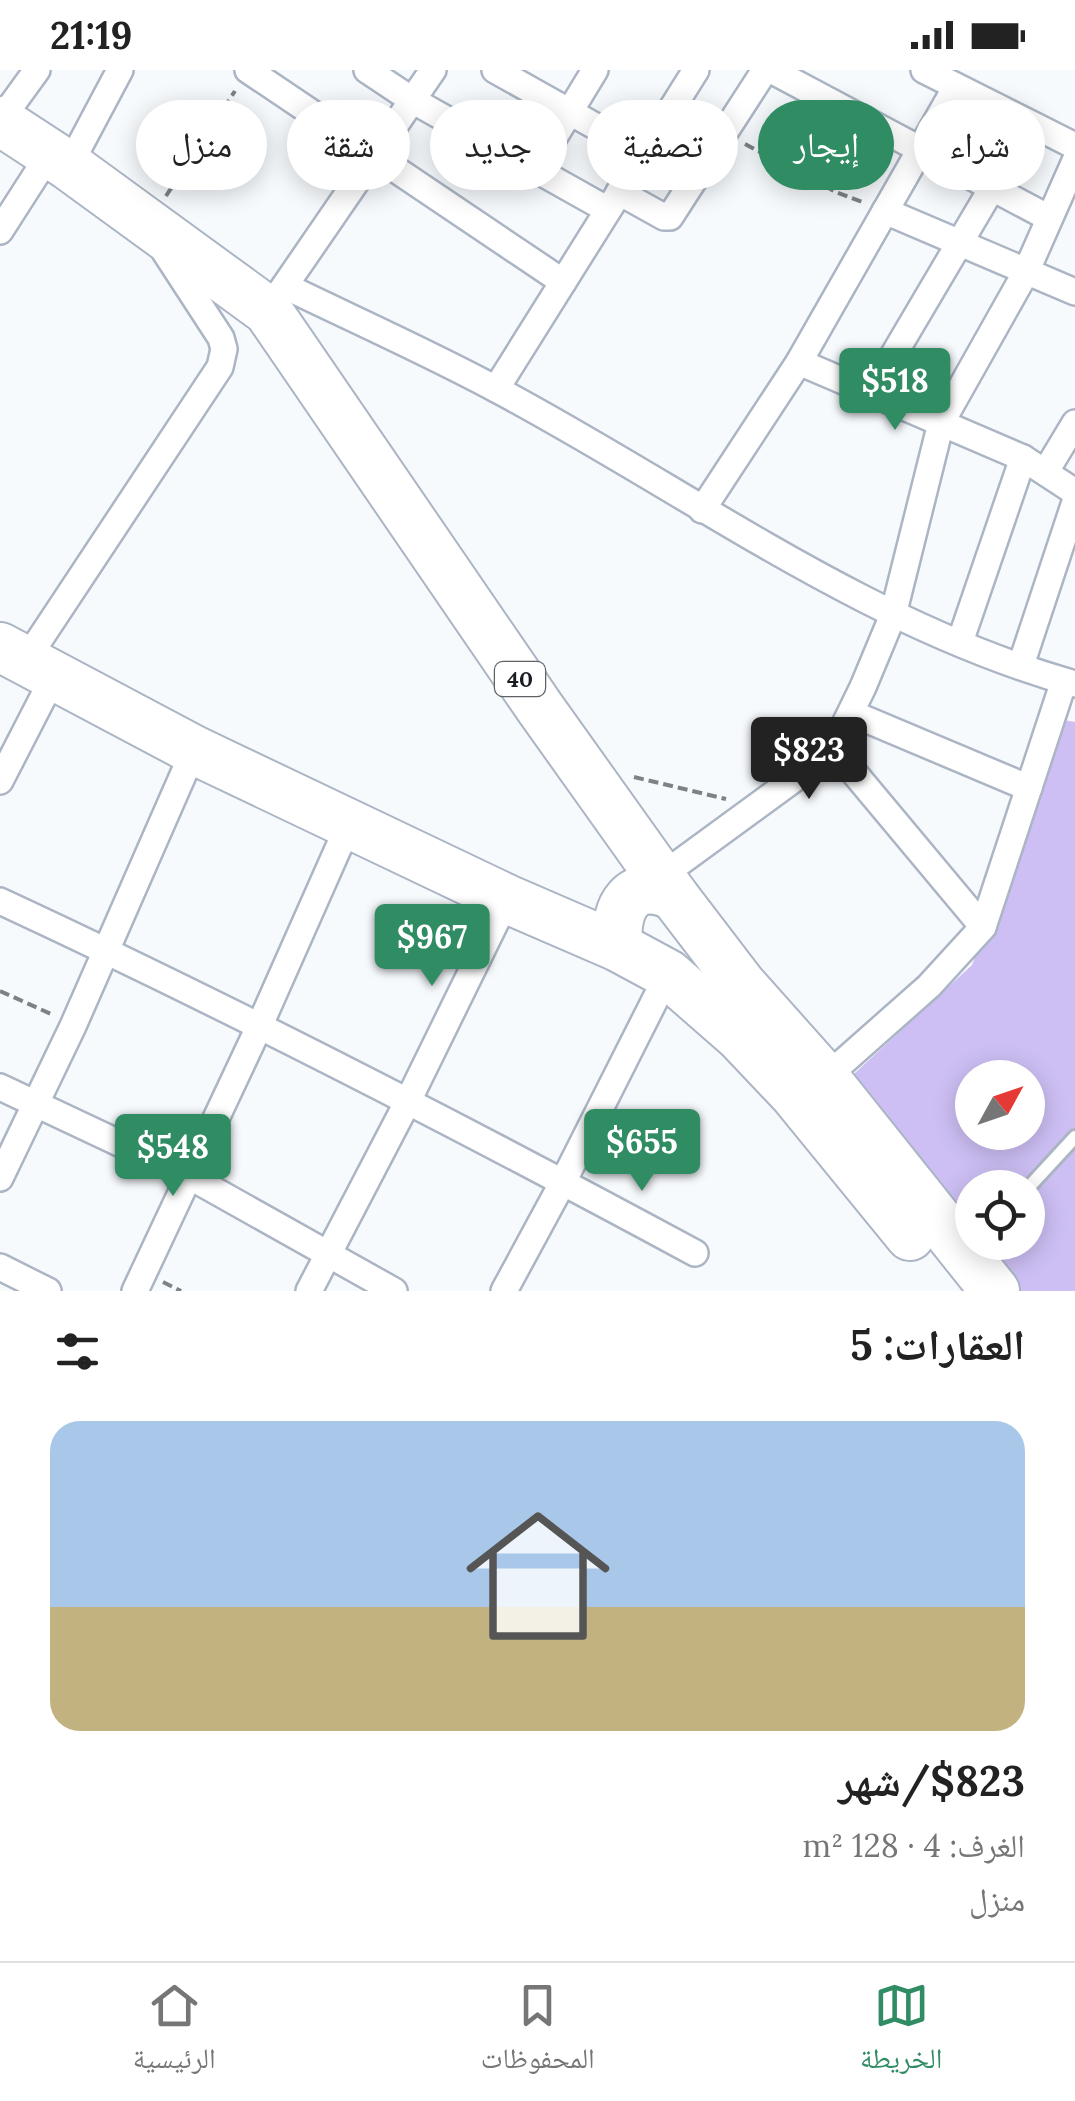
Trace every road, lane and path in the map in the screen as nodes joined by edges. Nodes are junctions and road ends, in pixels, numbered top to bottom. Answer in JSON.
{"nodes":[{"id":1,"x":37,"y":70,"type":"edge"},
{"id":2,"x":120,"y":70,"type":"edge"},
{"id":3,"x":249,"y":70,"type":"edge"},
{"id":4,"x":366,"y":70,"type":"edge"},
{"id":5,"x":433,"y":70,"type":"edge"},
{"id":6,"x":496,"y":70,"type":"edge"},
{"id":7,"x":596,"y":70,"type":"edge"},
{"id":8,"x":696,"y":70,"type":"edge"},
{"id":9,"x":768,"y":70,"type":"edge"},
{"id":10,"x":924,"y":70,"type":"edge"},
{"id":11,"x":956,"y":87,"type":"junction"},
{"id":12,"x":294,"y":100,"type":"edge"},
{"id":13,"x":412,"y":100,"type":"junction"},
{"id":14,"x":677,"y":100,"type":"edge"},
{"id":15,"x":949,"y":100,"type":"edge"},
{"id":16,"x":981,"y":100,"type":"edge"},
{"id":17,"x":410,"y":103,"type":"edge"},
{"id":18,"x":430,"y":110,"type":"edge"},
{"id":19,"x":569,"y":112,"type":"junction"},
{"id":20,"x":738,"y":112,"type":"edge"},
{"id":21,"x":567,"y":115,"type":"edge"},
{"id":22,"x":0,"y":122,"type":"edge"},
{"id":23,"x":587,"y":122,"type":"edge"},
{"id":24,"x":1045,"y":132,"type":"edge"},
{"id":25,"x":738,"y":140,"type":"edge"},
{"id":26,"x":1075,"y":146,"type":"edge"},
{"id":27,"x":914,"y":148,"type":"edge"},
{"id":28,"x":60,"y":160,"type":"junction"},
{"id":29,"x":1075,"y":161,"type":"edge"},
{"id":30,"x":914,"y":165,"type":"edge"},
{"id":31,"x":410,"y":177,"type":"edge"},
{"id":32,"x":567,"y":182,"type":"edge"},
{"id":33,"x":351,"y":190,"type":"edge"},
{"id":34,"x":621,"y":190,"type":"edge"},
{"id":35,"x":687,"y":190,"type":"edge"},
{"id":36,"x":991,"y":190,"type":"edge"},
{"id":37,"x":996,"y":190,"type":"edge"},
{"id":38,"x":614,"y":201,"type":"junction"},
{"id":39,"x":885,"y":211,"type":"junction"},
{"id":40,"x":1050,"y":218,"type":"junction"},
{"id":41,"x":146,"y":225,"type":"junction"},
{"id":42,"x":0,"y":231,"type":"edge"},
{"id":43,"x":958,"y":243,"type":"junction"},
{"id":44,"x":1026,"y":272,"type":"junction"},
{"id":45,"x":563,"y":282,"type":"junction"},
{"id":46,"x":1075,"y":292,"type":"edge"},
{"id":47,"x":276,"y":298,"type":"junction"},
{"id":48,"x":799,"y":362,"type":"junction"},
{"id":49,"x":496,"y":389,"type":"junction"},
{"id":50,"x":871,"y":393,"type":"junction"},
{"id":51,"x":941,"y":423,"type":"junction"},
{"id":52,"x":1075,"y":423,"type":"edge"},
{"id":53,"x":1034,"y":464,"type":"junction"},
{"id":54,"x":1075,"y":492,"type":"edge"},
{"id":55,"x":1075,"y":502,"type":"edge"},
{"id":56,"x":702,"y":510,"type":"junction"},
{"id":57,"x":892,"y":615,"type":"junction"},
{"id":58,"x":960,"y":642,"type":"junction"},
{"id":59,"x":26,"y":661,"type":"edge"},
{"id":60,"x":1021,"y":665,"type":"junction"},
{"id":61,"x":1070,"y":682,"type":"edge"},
{"id":62,"x":851,"y":712,"type":"junction"},
{"id":63,"x":831,"y":745,"type":"junction"},
{"id":64,"x":194,"y":750,"type":"junction"},
{"id":65,"x":632,"y":776,"type":"dead end"},
{"id":66,"x":0,"y":781,"type":"edge"},
{"id":67,"x":1029,"y":788,"type":"junction"},
{"id":68,"x":730,"y":799,"type":"dead end"},
{"id":69,"x":349,"y":824,"type":"junction"},
{"id":70,"x":667,"y":887,"type":"junction"},
{"id":71,"x":506,"y":899,"type":"junction"},
{"id":72,"x":0,"y":901,"type":"edge"},
{"id":73,"x":983,"y":926,"type":"junction"},
{"id":74,"x":618,"y":947,"type":"junction"},
{"id":75,"x":106,"y":950,"type":"junction"},
{"id":76,"x":668,"y":974,"type":"junction"},
{"id":77,"x":0,"y":991,"type":"edge"},
{"id":78,"x":72,"y":1026,"type":"junction"},
{"id":79,"x":260,"y":1027,"type":"junction"},
{"id":80,"x":824,"y":1078,"type":"junction"},
{"id":81,"x":0,"y":1087,"type":"edge"},
{"id":82,"x":36,"y":1104,"type":"junction"},
{"id":83,"x":407,"y":1104,"type":"junction"},
{"id":84,"x":1075,"y":1136,"type":"edge"},
{"id":85,"x":1044,"y":1170,"type":"edge"},
{"id":86,"x":189,"y":1176,"type":"junction"},
{"id":87,"x":0,"y":1178,"type":"edge"},
{"id":88,"x":564,"y":1182,"type":"junction"},
{"id":89,"x":694,"y":1253,"type":"dead end"},
{"id":90,"x":330,"y":1255,"type":"junction"},
{"id":91,"x":963,"y":1262,"type":"edge"},
{"id":92,"x":0,"y":1267,"type":"edge"},
{"id":93,"x":48,"y":1291,"type":"edge"},
{"id":94,"x":136,"y":1291,"type":"edge"},
{"id":95,"x":309,"y":1291,"type":"edge"},
{"id":96,"x":394,"y":1291,"type":"edge"},
{"id":97,"x":504,"y":1291,"type":"edge"},
{"id":98,"x":995,"y":1291,"type":"edge"}],
"edges":[{"from":1,"to":22,"type":"street"},
{"from":2,"to":28,"type":"street"},
{"from":3,"to":12,"type":"street"},
{"from":3,"to":41,"type":"path"},
{"from":4,"to":13,"type":"street"},
{"from":5,"to":13,"type":"street"},
{"from":6,"to":19,"type":"street"},
{"from":7,"to":19,"type":"street"},
{"from":8,"to":14,"type":"street"},
{"from":9,"to":20,"type":"street"},
{"from":9,"to":27,"type":"street"},
{"from":10,"to":11,"type":"street"},
{"from":11,"to":15,"type":"street"},
{"from":11,"to":16,"type":"street"},
{"from":13,"to":17,"type":"street"},
{"from":13,"to":18,"type":"street"},
{"from":19,"to":21,"type":"street"},
{"from":19,"to":23,"type":"street"},
{"from":22,"to":28,"type":"highway","number":"40"},
{"from":24,"to":26,"type":"street"},
{"from":25,"to":39,"type":"path"},
{"from":28,"to":41,"type":"highway","number":"40"},
{"from":28,"to":42,"type":"street"},
{"from":29,"to":40,"type":"street"},
{"from":30,"to":39,"type":"street"},
{"from":31,"to":45,"type":"street"},
{"from":32,"to":38,"type":"street"},
{"from":33,"to":47,"type":"street"},
{"from":34,"to":38,"type":"street"},
{"from":35,"to":38,"type":"street"},
{"from":36,"to":43,"type":"street"},
{"from":37,"to":40,"type":"street"},
{"from":38,"to":45,"type":"street"},
{"from":39,"to":43,"type":"street"},
{"from":39,"to":48,"type":"street"},
{"from":40,"to":44,"type":"street"},
{"from":41,"to":47,"type":"highway","number":"40"},
{"from":41,"to":59,"type":"street"},
{"from":43,"to":44,"type":"street"},
{"from":43,"to":50,"type":"street"},
{"from":44,"to":46,"type":"street"},
{"from":44,"to":51,"type":"street"},
{"from":45,"to":49,"type":"street"},
{"from":47,"to":49,"type":"street"},
{"from":47,"to":70,"type":"highway","number":"40"},
{"from":48,"to":50,"type":"street"},
{"from":48,"to":56,"type":"street"},
{"from":49,"to":56,"type":"street"},
{"from":50,"to":51,"type":"street"},
{"from":51,"to":53,"type":"street"},
{"from":51,"to":57,"type":"street"},
{"from":52,"to":53,"type":"street"},
{"from":53,"to":54,"type":"street"},
{"from":53,"to":58,"type":"street"},
{"from":55,"to":60,"type":"street"},
{"from":56,"to":57,"type":"street"},
{"from":57,"to":58,"type":"street"},
{"from":57,"to":62,"type":"street"},
{"from":58,"to":60,"type":"street"},
{"from":59,"to":64,"type":"highway","number":"40"},
{"from":59,"to":66,"type":"street"},
{"from":60,"to":61,"type":"street"},
{"from":61,"to":67,"type":"street"},
{"from":62,"to":63,"type":"street"},
{"from":62,"to":67,"type":"street"},
{"from":63,"to":70,"type":"street"},
{"from":63,"to":73,"type":"street"},
{"from":64,"to":69,"type":"highway","number":"40"},
{"from":64,"to":75,"type":"street"},
{"from":65,"to":68,"type":"path"},
{"from":67,"to":73,"type":"street"},
{"from":69,"to":71,"type":"highway","number":"40"},
{"from":69,"to":79,"type":"street"},
{"from":70,"to":74,"type":"highway"},
{"from":70,"to":80,"type":"highway","number":"40"},
{"from":71,"to":74,"type":"highway","number":"40"},
{"from":71,"to":83,"type":"street"},
{"from":72,"to":75,"type":"street"},
{"from":73,"to":80,"type":"street"},
{"from":74,"to":76,"type":"highway","number":"40"},
{"from":75,"to":78,"type":"street"},
{"from":75,"to":79,"type":"street"},
{"from":76,"to":88,"type":"street"},
{"from":76,"to":91,"type":"highway","number":"40"},
{"from":77,"to":78,"type":"path"},
{"from":78,"to":82,"type":"street"},
{"from":79,"to":83,"type":"street"},
{"from":79,"to":86,"type":"street"},
{"from":80,"to":91,"type":"highway","number":"40"},
{"from":81,"to":82,"type":"street"},
{"from":82,"to":86,"type":"street"},
{"from":82,"to":87,"type":"street"},
{"from":83,"to":88,"type":"street"},
{"from":83,"to":90,"type":"street"},
{"from":84,"to":85,"type":"lane"},
{"from":86,"to":90,"type":"street"},
{"from":86,"to":94,"type":"street"},
{"from":88,"to":89,"type":"street"},
{"from":88,"to":97,"type":"street"},
{"from":90,"to":95,"type":"street"},
{"from":90,"to":96,"type":"street"},
{"from":91,"to":98,"type":"highway","number":"40"},
{"from":92,"to":93,"type":"street"}]}
